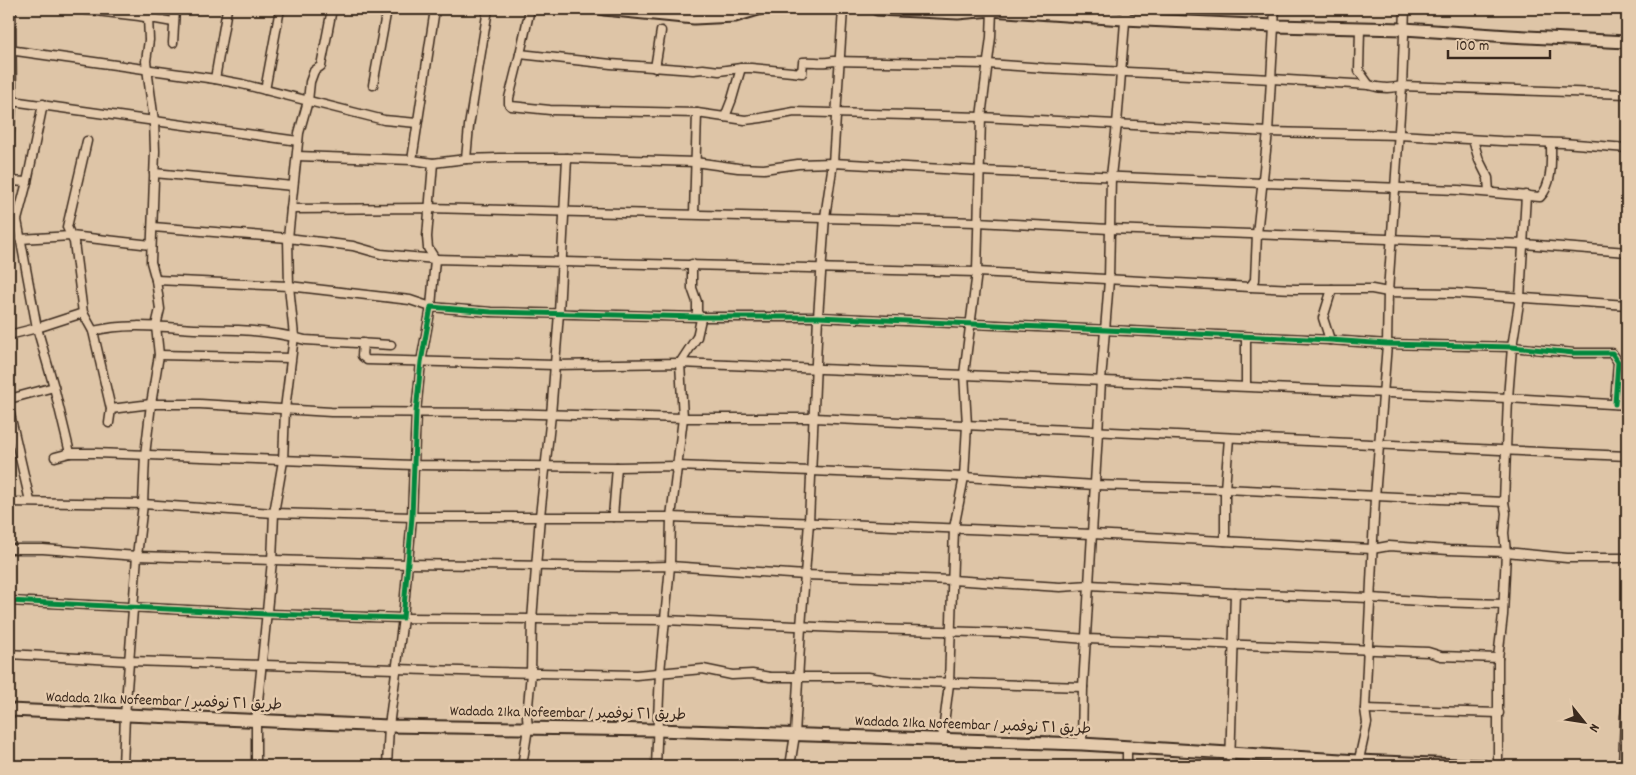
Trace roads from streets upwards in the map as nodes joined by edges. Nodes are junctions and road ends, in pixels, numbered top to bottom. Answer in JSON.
{"nodes":[{"id":1,"x":11,"y":9,"type":"edge"},
{"id":2,"x":79,"y":9,"type":"edge"},
{"id":3,"x":175,"y":9,"type":"edge"},
{"id":4,"x":227,"y":9,"type":"edge"},
{"id":5,"x":280,"y":9,"type":"edge"},
{"id":6,"x":332,"y":9,"type":"edge"},
{"id":7,"x":387,"y":9,"type":"edge"},
{"id":8,"x":434,"y":9,"type":"edge"},
{"id":9,"x":488,"y":9,"type":"edge"},
{"id":10,"x":530,"y":9,"type":"edge"},
{"id":11,"x":604,"y":9,"type":"edge"},
{"id":12,"x":758,"y":9,"type":"edge"},
{"id":13,"x":843,"y":9,"type":"edge"},
{"id":14,"x":877,"y":9,"type":"edge"},
{"id":15,"x":991,"y":9,"type":"edge"},
{"id":16,"x":1275,"y":9,"type":"edge"},
{"id":17,"x":1405,"y":9,"type":"edge"},
{"id":18,"x":138,"y":12,"type":"edge"},
{"id":19,"x":667,"y":12,"type":"edge"},
{"id":20,"x":1125,"y":14,"type":"edge"},
{"id":21,"x":148,"y":17,"type":"junction"},
{"id":22,"x":173,"y":22,"type":"junction"},
{"id":23,"x":1274,"y":26,"type":"junction"},
{"id":24,"x":1360,"y":28,"type":"junction"},
{"id":25,"x":1404,"y":29,"type":"junction"},
{"id":26,"x":661,"y":31,"type":"dead end"},
{"id":27,"x":1627,"y":42,"type":"edge"},
{"id":28,"x":173,"y":43,"type":"dead end"},
{"id":29,"x":11,"y":51,"type":"edge"},
{"id":30,"x":520,"y":54,"type":"junction"},
{"id":31,"x":840,"y":62,"type":"junction"},
{"id":32,"x":988,"y":64,"type":"junction"},
{"id":33,"x":147,"y":68,"type":"junction"},
{"id":34,"x":655,"y":68,"type":"junction"},
{"id":35,"x":741,"y":68,"type":"junction"},
{"id":36,"x":1120,"y":71,"type":"junction"},
{"id":37,"x":215,"y":79,"type":"junction"},
{"id":38,"x":1272,"y":79,"type":"junction"},
{"id":39,"x":373,"y":84,"type":"dead end"},
{"id":40,"x":1369,"y":86,"type":"junction"},
{"id":41,"x":1402,"y":86,"type":"junction"},
{"id":42,"x":265,"y":90,"type":"junction"},
{"id":43,"x":1627,"y":94,"type":"edge"},
{"id":44,"x":12,"y":100,"type":"junction"},
{"id":45,"x":308,"y":101,"type":"junction"},
{"id":46,"x":43,"y":104,"type":"junction"},
{"id":47,"x":697,"y":113,"type":"junction"},
{"id":48,"x":837,"y":114,"type":"junction"},
{"id":49,"x":981,"y":117,"type":"junction"},
{"id":50,"x":725,"y":118,"type":"junction"},
{"id":51,"x":154,"y":121,"type":"junction"},
{"id":52,"x":417,"y":123,"type":"junction"},
{"id":53,"x":1117,"y":124,"type":"junction"},
{"id":54,"x":1268,"y":132,"type":"junction"},
{"id":55,"x":1399,"y":135,"type":"junction"},
{"id":56,"x":9,"y":140,"type":"edge"},
{"id":57,"x":1474,"y":140,"type":"junction"},
{"id":58,"x":87,"y":141,"type":"dead end"},
{"id":59,"x":298,"y":141,"type":"junction"},
{"id":60,"x":1552,"y":143,"type":"junction"},
{"id":61,"x":1627,"y":148,"type":"edge"},
{"id":62,"x":297,"y":156,"type":"junction"},
{"id":63,"x":567,"y":158,"type":"junction"},
{"id":64,"x":466,"y":159,"type":"junction"},
{"id":65,"x":412,"y":160,"type":"junction"},
{"id":66,"x":695,"y":162,"type":"junction"},
{"id":67,"x":433,"y":163,"type":"junction"},
{"id":68,"x":834,"y":163,"type":"junction"},
{"id":69,"x":980,"y":171,"type":"junction"},
{"id":70,"x":154,"y":173,"type":"junction"},
{"id":71,"x":1111,"y":176,"type":"junction"},
{"id":72,"x":9,"y":182,"type":"edge"},
{"id":73,"x":27,"y":182,"type":"junction"},
{"id":74,"x":1262,"y":183,"type":"junction"},
{"id":75,"x":293,"y":186,"type":"junction"},
{"id":76,"x":1396,"y":188,"type":"junction"},
{"id":77,"x":1489,"y":192,"type":"junction"},
{"id":78,"x":1526,"y":195,"type":"junction"},
{"id":79,"x":428,"y":208,"type":"junction"},
{"id":80,"x":291,"y":209,"type":"junction"},
{"id":81,"x":565,"y":212,"type":"junction"},
{"id":82,"x":694,"y":214,"type":"junction"},
{"id":83,"x":825,"y":217,"type":"junction"},
{"id":84,"x":17,"y":220,"type":"junction"},
{"id":85,"x":9,"y":221,"type":"edge"},
{"id":86,"x":977,"y":222,"type":"junction"},
{"id":87,"x":153,"y":227,"type":"junction"},
{"id":88,"x":1109,"y":229,"type":"junction"},
{"id":89,"x":1257,"y":234,"type":"junction"},
{"id":90,"x":71,"y":236,"type":"junction"},
{"id":91,"x":288,"y":238,"type":"junction"},
{"id":92,"x":20,"y":239,"type":"junction"},
{"id":93,"x":1392,"y":240,"type":"junction"},
{"id":94,"x":1524,"y":244,"type":"junction"},
{"id":95,"x":151,"y":245,"type":"junction"},
{"id":96,"x":1627,"y":252,"type":"edge"},
{"id":97,"x":435,"y":259,"type":"junction"},
{"id":98,"x":562,"y":262,"type":"junction"},
{"id":99,"x":692,"y":264,"type":"junction"},
{"id":100,"x":823,"y":268,"type":"junction"},
{"id":101,"x":977,"y":272,"type":"junction"},
{"id":102,"x":156,"y":280,"type":"junction"},
{"id":103,"x":1109,"y":280,"type":"junction"},
{"id":104,"x":290,"y":286,"type":"junction"},
{"id":105,"x":1250,"y":287,"type":"junction"},
{"id":106,"x":1332,"y":289,"type":"junction"},
{"id":107,"x":1388,"y":292,"type":"junction"},
{"id":108,"x":1520,"y":297,"type":"junction"},
{"id":109,"x":1627,"y":305,"type":"edge"},
{"id":110,"x":431,"y":307,"type":"junction"},
{"id":111,"x":83,"y":313,"type":"junction"},
{"id":112,"x":559,"y":313,"type":"junction"},
{"id":113,"x":700,"y":317,"type":"junction"},
{"id":114,"x":818,"y":317,"type":"junction"},
{"id":115,"x":971,"y":325,"type":"junction"},
{"id":116,"x":156,"y":326,"type":"junction"},
{"id":117,"x":37,"y":328,"type":"junction"},
{"id":118,"x":93,"y":331,"type":"junction"},
{"id":119,"x":1105,"y":331,"type":"junction"},
{"id":120,"x":9,"y":335,"type":"edge"},
{"id":121,"x":294,"y":336,"type":"junction"},
{"id":122,"x":1246,"y":337,"type":"junction"},
{"id":123,"x":1330,"y":340,"type":"junction"},
{"id":124,"x":362,"y":343,"type":"junction"},
{"id":125,"x":391,"y":344,"type":"dead end"},
{"id":126,"x":1386,"y":344,"type":"junction"},
{"id":127,"x":1512,"y":347,"type":"junction"},
{"id":128,"x":159,"y":355,"type":"junction"},
{"id":129,"x":290,"y":358,"type":"junction"},
{"id":130,"x":421,"y":362,"type":"junction"},
{"id":131,"x":680,"y":363,"type":"junction"},
{"id":132,"x":554,"y":365,"type":"junction"},
{"id":133,"x":816,"y":370,"type":"junction"},
{"id":134,"x":964,"y":374,"type":"junction"},
{"id":135,"x":1101,"y":381,"type":"junction"},
{"id":136,"x":1246,"y":386,"type":"junction"},
{"id":137,"x":54,"y":388,"type":"junction"},
{"id":138,"x":1383,"y":393,"type":"junction"},
{"id":139,"x":1508,"y":398,"type":"junction"},
{"id":140,"x":9,"y":399,"type":"edge"},
{"id":141,"x":151,"y":404,"type":"junction"},
{"id":142,"x":1614,"y":404,"type":"junction"},
{"id":143,"x":1627,"y":405,"type":"edge"},
{"id":144,"x":111,"y":409,"type":"junction"},
{"id":145,"x":285,"y":409,"type":"junction"},
{"id":146,"x":9,"y":410,"type":"edge"},
{"id":147,"x":416,"y":412,"type":"junction"},
{"id":148,"x":551,"y":415,"type":"junction"},
{"id":149,"x":683,"y":418,"type":"junction"},
{"id":150,"x":814,"y":418,"type":"junction"},
{"id":151,"x":108,"y":423,"type":"dead end"},
{"id":152,"x":967,"y":425,"type":"junction"},
{"id":153,"x":1098,"y":432,"type":"junction"},
{"id":154,"x":1229,"y":438,"type":"junction"},
{"id":155,"x":1378,"y":445,"type":"junction"},
{"id":156,"x":1507,"y":451,"type":"junction"},
{"id":157,"x":70,"y":453,"type":"junction"},
{"id":158,"x":145,"y":456,"type":"junction"},
{"id":159,"x":1627,"y":456,"type":"edge"},
{"id":160,"x":55,"y":458,"type":"dead end"},
{"id":161,"x":282,"y":461,"type":"junction"},
{"id":162,"x":413,"y":465,"type":"junction"},
{"id":163,"x":545,"y":466,"type":"junction"},
{"id":164,"x":677,"y":466,"type":"junction"},
{"id":165,"x":617,"y":467,"type":"junction"},
{"id":166,"x":811,"y":471,"type":"junction"},
{"id":167,"x":964,"y":477,"type":"junction"},
{"id":168,"x":1095,"y":485,"type":"junction"},
{"id":169,"x":1225,"y":489,"type":"junction"},
{"id":170,"x":1375,"y":496,"type":"junction"},
{"id":171,"x":30,"y":501,"type":"junction"},
{"id":172,"x":9,"y":502,"type":"edge"},
{"id":173,"x":1504,"y":502,"type":"junction"},
{"id":174,"x":143,"y":504,"type":"junction"},
{"id":175,"x":274,"y":513,"type":"junction"},
{"id":176,"x":540,"y":516,"type":"junction"},
{"id":177,"x":671,"y":516,"type":"junction"},
{"id":178,"x":412,"y":517,"type":"junction"},
{"id":179,"x":613,"y":517,"type":"junction"},
{"id":180,"x":809,"y":522,"type":"junction"},
{"id":181,"x":954,"y":528,"type":"junction"},
{"id":182,"x":1092,"y":534,"type":"junction"},
{"id":183,"x":1224,"y":541,"type":"junction"},
{"id":184,"x":9,"y":549,"type":"edge"},
{"id":185,"x":1372,"y":549,"type":"junction"},
{"id":186,"x":1506,"y":552,"type":"junction"},
{"id":187,"x":137,"y":556,"type":"junction"},
{"id":188,"x":1627,"y":558,"type":"edge"},
{"id":189,"x":272,"y":560,"type":"junction"},
{"id":190,"x":408,"y":564,"type":"junction"},
{"id":191,"x":536,"y":566,"type":"junction"},
{"id":192,"x":670,"y":566,"type":"junction"},
{"id":193,"x":806,"y":575,"type":"junction"},
{"id":194,"x":952,"y":580,"type":"junction"},
{"id":195,"x":1090,"y":585,"type":"junction"},
{"id":196,"x":1235,"y":593,"type":"junction"},
{"id":197,"x":1370,"y":598,"type":"junction"},
{"id":198,"x":9,"y":601,"type":"edge"},
{"id":199,"x":1504,"y":604,"type":"junction"},
{"id":200,"x":133,"y":608,"type":"junction"},
{"id":201,"x":267,"y":614,"type":"junction"},
{"id":202,"x":403,"y":618,"type":"junction"},
{"id":203,"x":532,"y":620,"type":"junction"},
{"id":204,"x":665,"y":620,"type":"junction"},
{"id":205,"x":801,"y":626,"type":"junction"},
{"id":206,"x":951,"y":632,"type":"junction"},
{"id":207,"x":1087,"y":639,"type":"junction"},
{"id":208,"x":1233,"y":645,"type":"junction"},
{"id":209,"x":1368,"y":650,"type":"junction"},
{"id":210,"x":9,"y":654,"type":"edge"},
{"id":211,"x":1498,"y":658,"type":"junction"},
{"id":212,"x":130,"y":661,"type":"junction"},
{"id":213,"x":262,"y":665,"type":"junction"},
{"id":214,"x":395,"y":669,"type":"junction"},
{"id":215,"x":531,"y":672,"type":"junction"},
{"id":216,"x":660,"y":672,"type":"junction"},
{"id":217,"x":799,"y":677,"type":"junction"},
{"id":218,"x":949,"y":684,"type":"junction"},
{"id":219,"x":1083,"y":687,"type":"junction"},
{"id":220,"x":1627,"y":703,"type":"edge"},
{"id":221,"x":1365,"y":709,"type":"junction"},
{"id":222,"x":9,"y":710,"type":"edge"},
{"id":223,"x":1499,"y":713,"type":"junction"},
{"id":224,"x":125,"y":716,"type":"junction"},
{"id":225,"x":256,"y":721,"type":"junction"},
{"id":226,"x":389,"y":726,"type":"junction"},
{"id":227,"x":528,"y":728,"type":"junction"},
{"id":228,"x":657,"y":730,"type":"junction"},
{"id":229,"x":795,"y":735,"type":"junction"},
{"id":230,"x":942,"y":739,"type":"junction"},
{"id":231,"x":1082,"y":744,"type":"junction"},
{"id":232,"x":1128,"y":747,"type":"junction"},
{"id":233,"x":1231,"y":753,"type":"junction"},
{"id":234,"x":1358,"y":764,"type":"edge"},
{"id":235,"x":9,"y":765,"type":"edge"},
{"id":236,"x":36,"y":766,"type":"edge"},
{"id":237,"x":122,"y":766,"type":"edge"},
{"id":238,"x":256,"y":766,"type":"edge"},
{"id":239,"x":387,"y":766,"type":"edge"},
{"id":240,"x":522,"y":766,"type":"edge"},
{"id":241,"x":656,"y":766,"type":"edge"},
{"id":242,"x":790,"y":766,"type":"edge"},
{"id":243,"x":1127,"y":766,"type":"edge"},
{"id":244,"x":1230,"y":766,"type":"edge"},
{"id":245,"x":1483,"y":766,"type":"edge"},
{"id":246,"x":1498,"y":766,"type":"edge"},
{"id":247,"x":1623,"y":766,"type":"edge"}],
"edges":[{"from":1,"to":29,"type":"street"},
{"from":2,"to":18,"type":"street"},
{"from":3,"to":22,"type":"street"},
{"from":4,"to":37,"type":"street"},
{"from":5,"to":42,"type":"street"},
{"from":6,"to":45,"type":"street"},
{"from":7,"to":39,"type":"street"},
{"from":8,"to":52,"type":"street"},
{"from":9,"to":64,"type":"street"},
{"from":10,"to":30,"type":"street"},
{"from":11,"to":19,"type":"street"},
{"from":12,"to":19,"type":"street"},
{"from":13,"to":31,"type":"street"},
{"from":14,"to":15,"type":"street"},
{"from":15,"to":20,"type":"street"},
{"from":15,"to":32,"type":"street"},
{"from":16,"to":23,"type":"street"},
{"from":17,"to":25,"type":"street"},
{"from":18,"to":21,"type":"street"},
{"from":20,"to":23,"type":"street"},
{"from":20,"to":36,"type":"street"},
{"from":21,"to":22,"type":"street"},
{"from":21,"to":33,"type":"street"},
{"from":22,"to":28,"type":"street"},
{"from":23,"to":24,"type":"street"},
{"from":23,"to":38,"type":"street"},
{"from":24,"to":25,"type":"street"},
{"from":24,"to":40,"type":"street"},
{"from":25,"to":27,"type":"street"},
{"from":25,"to":41,"type":"street"},
{"from":26,"to":34,"type":"street"},
{"from":29,"to":33,"type":"street"},
{"from":29,"to":44,"type":"street"},
{"from":30,"to":34,"type":"street"},
{"from":30,"to":47,"type":"street"},
{"from":31,"to":32,"type":"street"},
{"from":31,"to":35,"type":"street"},
{"from":31,"to":48,"type":"street"},
{"from":32,"to":36,"type":"street"},
{"from":32,"to":49,"type":"street"},
{"from":33,"to":37,"type":"street"},
{"from":33,"to":51,"type":"street"},
{"from":34,"to":35,"type":"street"},
{"from":35,"to":50,"type":"street"},
{"from":36,"to":38,"type":"street"},
{"from":36,"to":53,"type":"street"},
{"from":37,"to":42,"type":"street"},
{"from":38,"to":40,"type":"street"},
{"from":38,"to":54,"type":"street"},
{"from":40,"to":41,"type":"street"},
{"from":41,"to":43,"type":"street"},
{"from":41,"to":55,"type":"street"},
{"from":42,"to":45,"type":"street"},
{"from":44,"to":46,"type":"street"},
{"from":44,"to":56,"type":"street"},
{"from":45,"to":52,"type":"street"},
{"from":45,"to":59,"type":"street"},
{"from":46,"to":51,"type":"street"},
{"from":46,"to":73,"type":"street"},
{"from":47,"to":50,"type":"street"},
{"from":47,"to":66,"type":"street"},
{"from":48,"to":49,"type":"street"},
{"from":48,"to":50,"type":"street"},
{"from":48,"to":68,"type":"street"},
{"from":49,"to":53,"type":"street"},
{"from":49,"to":69,"type":"street"},
{"from":51,"to":59,"type":"street"},
{"from":51,"to":70,"type":"street"},
{"from":52,"to":65,"type":"street"},
{"from":53,"to":54,"type":"street"},
{"from":53,"to":71,"type":"street"},
{"from":54,"to":55,"type":"street"},
{"from":54,"to":74,"type":"street"},
{"from":55,"to":57,"type":"street"},
{"from":55,"to":76,"type":"street"},
{"from":57,"to":60,"type":"street"},
{"from":57,"to":77,"type":"street"},
{"from":58,"to":90,"type":"street"},
{"from":59,"to":62,"type":"street"},
{"from":60,"to":61,"type":"street"},
{"from":60,"to":78,"type":"street"},
{"from":62,"to":65,"type":"street"},
{"from":62,"to":75,"type":"street"},
{"from":63,"to":64,"type":"street"},
{"from":63,"to":66,"type":"street"},
{"from":63,"to":81,"type":"street"},
{"from":64,"to":67,"type":"street"},
{"from":65,"to":67,"type":"street"},
{"from":66,"to":68,"type":"street"},
{"from":66,"to":82,"type":"street"},
{"from":67,"to":79,"type":"street"},
{"from":68,"to":69,"type":"street"},
{"from":68,"to":83,"type":"street"},
{"from":69,"to":71,"type":"street"},
{"from":69,"to":86,"type":"street"},
{"from":70,"to":75,"type":"street"},
{"from":70,"to":87,"type":"street"},
{"from":71,"to":74,"type":"street"},
{"from":71,"to":88,"type":"street"},
{"from":72,"to":73,"type":"street"},
{"from":73,"to":84,"type":"street"},
{"from":74,"to":76,"type":"street"},
{"from":74,"to":89,"type":"street"},
{"from":75,"to":80,"type":"street"},
{"from":76,"to":77,"type":"street"},
{"from":76,"to":93,"type":"street"},
{"from":77,"to":78,"type":"street"},
{"from":78,"to":94,"type":"street"},
{"from":79,"to":80,"type":"street"},
{"from":79,"to":81,"type":"street"},
{"from":79,"to":97,"type":"street"},
{"from":80,"to":91,"type":"street"},
{"from":81,"to":82,"type":"street"},
{"from":81,"to":98,"type":"street"},
{"from":82,"to":83,"type":"street"},
{"from":83,"to":86,"type":"street"},
{"from":83,"to":100,"type":"street"},
{"from":84,"to":85,"type":"street"},
{"from":84,"to":92,"type":"street"},
{"from":86,"to":88,"type":"street"},
{"from":86,"to":101,"type":"street"},
{"from":87,"to":91,"type":"street"},
{"from":87,"to":95,"type":"street"},
{"from":88,"to":89,"type":"street"},
{"from":88,"to":103,"type":"street"},
{"from":89,"to":93,"type":"street"},
{"from":89,"to":105,"type":"street"},
{"from":90,"to":92,"type":"street"},
{"from":90,"to":95,"type":"street"},
{"from":90,"to":111,"type":"street"},
{"from":91,"to":97,"type":"street"},
{"from":91,"to":104,"type":"street"},
{"from":92,"to":117,"type":"street"},
{"from":93,"to":94,"type":"street"},
{"from":93,"to":107,"type":"street"},
{"from":94,"to":96,"type":"street"},
{"from":94,"to":108,"type":"street"},
{"from":95,"to":102,"type":"street"},
{"from":97,"to":98,"type":"street"},
{"from":97,"to":110,"type":"street"},
{"from":98,"to":99,"type":"street"},
{"from":98,"to":112,"type":"street"},
{"from":99,"to":100,"type":"street"},
{"from":99,"to":113,"type":"street"},
{"from":100,"to":101,"type":"street"},
{"from":100,"to":114,"type":"street"},
{"from":101,"to":103,"type":"street"},
{"from":101,"to":115,"type":"street"},
{"from":102,"to":104,"type":"street"},
{"from":102,"to":116,"type":"street"},
{"from":103,"to":105,"type":"street"},
{"from":103,"to":119,"type":"street"},
{"from":104,"to":110,"type":"street"},
{"from":104,"to":121,"type":"street"},
{"from":105,"to":106,"type":"street"},
{"from":106,"to":107,"type":"street"},
{"from":106,"to":123,"type":"street"},
{"from":107,"to":108,"type":"street"},
{"from":107,"to":126,"type":"street"},
{"from":108,"to":109,"type":"street"},
{"from":108,"to":127,"type":"street"},
{"from":110,"to":112,"type":"street"},
{"from":110,"to":130,"type":"street"},
{"from":111,"to":117,"type":"street"},
{"from":111,"to":118,"type":"street"},
{"from":112,"to":113,"type":"street"},
{"from":112,"to":132,"type":"street"},
{"from":113,"to":114,"type":"street"},
{"from":113,"to":131,"type":"street"},
{"from":114,"to":115,"type":"street"},
{"from":114,"to":133,"type":"street"},
{"from":115,"to":119,"type":"street"},
{"from":115,"to":134,"type":"street"},
{"from":116,"to":118,"type":"street"},
{"from":116,"to":121,"type":"street"},
{"from":116,"to":128,"type":"street"},
{"from":117,"to":120,"type":"street"},
{"from":117,"to":137,"type":"street"},
{"from":118,"to":144,"type":"street"},
{"from":119,"to":122,"type":"street"},
{"from":119,"to":135,"type":"street"},
{"from":121,"to":124,"type":"street"},
{"from":121,"to":129,"type":"street"},
{"from":122,"to":123,"type":"street"},
{"from":122,"to":136,"type":"street"},
{"from":123,"to":126,"type":"street"},
{"from":124,"to":125,"type":"street"},
{"from":124,"to":130,"type":"street"},
{"from":126,"to":127,"type":"street"},
{"from":126,"to":138,"type":"street"},
{"from":127,"to":139,"type":"street"},
{"from":127,"to":142,"type":"street"},
{"from":128,"to":129,"type":"street"},
{"from":128,"to":141,"type":"street"},
{"from":129,"to":145,"type":"street"},
{"from":130,"to":132,"type":"street"},
{"from":130,"to":147,"type":"street"},
{"from":131,"to":132,"type":"street"},
{"from":131,"to":133,"type":"street"},
{"from":131,"to":149,"type":"street"},
{"from":132,"to":148,"type":"street"},
{"from":133,"to":134,"type":"street"},
{"from":133,"to":150,"type":"street"},
{"from":134,"to":135,"type":"street"},
{"from":134,"to":152,"type":"street"},
{"from":135,"to":136,"type":"street"},
{"from":135,"to":153,"type":"street"},
{"from":136,"to":138,"type":"street"},
{"from":137,"to":140,"type":"street"},
{"from":137,"to":157,"type":"street"},
{"from":138,"to":139,"type":"street"},
{"from":138,"to":155,"type":"street"},
{"from":139,"to":142,"type":"street"},
{"from":139,"to":156,"type":"street"},
{"from":141,"to":144,"type":"street"},
{"from":141,"to":145,"type":"street"},
{"from":141,"to":158,"type":"street"},
{"from":142,"to":143,"type":"street"},
{"from":144,"to":151,"type":"street"},
{"from":145,"to":147,"type":"street"},
{"from":145,"to":161,"type":"street"},
{"from":146,"to":171,"type":"street"},
{"from":147,"to":148,"type":"street"},
{"from":147,"to":162,"type":"street"},
{"from":148,"to":149,"type":"street"},
{"from":148,"to":163,"type":"street"},
{"from":149,"to":150,"type":"street"},
{"from":149,"to":164,"type":"street"},
{"from":150,"to":152,"type":"street"},
{"from":150,"to":166,"type":"street"},
{"from":152,"to":153,"type":"street"},
{"from":152,"to":167,"type":"street"},
{"from":153,"to":154,"type":"street"},
{"from":153,"to":168,"type":"street"},
{"from":154,"to":155,"type":"street"},
{"from":154,"to":169,"type":"street"},
{"from":155,"to":156,"type":"street"},
{"from":155,"to":170,"type":"street"},
{"from":156,"to":159,"type":"street"},
{"from":156,"to":173,"type":"street"},
{"from":157,"to":158,"type":"street"},
{"from":157,"to":160,"type":"street"},
{"from":158,"to":161,"type":"street"},
{"from":158,"to":174,"type":"street"},
{"from":161,"to":162,"type":"street"},
{"from":161,"to":175,"type":"street"},
{"from":162,"to":163,"type":"street"},
{"from":162,"to":178,"type":"street"},
{"from":163,"to":165,"type":"street"},
{"from":163,"to":176,"type":"street"},
{"from":164,"to":165,"type":"street"},
{"from":164,"to":166,"type":"street"},
{"from":164,"to":177,"type":"street"},
{"from":165,"to":179,"type":"street"},
{"from":166,"to":167,"type":"street"},
{"from":166,"to":180,"type":"street"},
{"from":167,"to":168,"type":"street"},
{"from":167,"to":181,"type":"street"},
{"from":168,"to":169,"type":"street"},
{"from":168,"to":182,"type":"street"},
{"from":169,"to":170,"type":"street"},
{"from":169,"to":183,"type":"street"},
{"from":170,"to":173,"type":"street"},
{"from":170,"to":185,"type":"street"},
{"from":171,"to":172,"type":"street"},
{"from":171,"to":174,"type":"street"},
{"from":173,"to":186,"type":"street"},
{"from":174,"to":175,"type":"street"},
{"from":174,"to":187,"type":"street"},
{"from":175,"to":178,"type":"street"},
{"from":175,"to":189,"type":"street"},
{"from":176,"to":178,"type":"street"},
{"from":176,"to":179,"type":"street"},
{"from":176,"to":191,"type":"street"},
{"from":177,"to":179,"type":"street"},
{"from":177,"to":180,"type":"street"},
{"from":177,"to":192,"type":"street"},
{"from":178,"to":190,"type":"street"},
{"from":180,"to":181,"type":"street"},
{"from":180,"to":193,"type":"street"},
{"from":181,"to":182,"type":"street"},
{"from":181,"to":194,"type":"street"},
{"from":182,"to":183,"type":"street"},
{"from":182,"to":195,"type":"street"},
{"from":183,"to":185,"type":"street"},
{"from":184,"to":187,"type":"street"},
{"from":185,"to":186,"type":"street"},
{"from":185,"to":197,"type":"street"},
{"from":186,"to":188,"type":"street"},
{"from":186,"to":199,"type":"street"},
{"from":187,"to":189,"type":"street"},
{"from":187,"to":200,"type":"street"},
{"from":189,"to":190,"type":"street"},
{"from":189,"to":201,"type":"street"},
{"from":190,"to":191,"type":"street"},
{"from":190,"to":202,"type":"street"},
{"from":191,"to":192,"type":"street"},
{"from":191,"to":203,"type":"street"},
{"from":192,"to":193,"type":"street"},
{"from":192,"to":204,"type":"street"},
{"from":193,"to":194,"type":"street"},
{"from":193,"to":205,"type":"street"},
{"from":194,"to":195,"type":"street"},
{"from":194,"to":206,"type":"street"},
{"from":195,"to":196,"type":"street"},
{"from":195,"to":207,"type":"street"},
{"from":196,"to":197,"type":"street"},
{"from":196,"to":208,"type":"street"},
{"from":197,"to":199,"type":"street"},
{"from":197,"to":209,"type":"street"},
{"from":198,"to":200,"type":"street"},
{"from":199,"to":211,"type":"street"},
{"from":200,"to":201,"type":"street"},
{"from":200,"to":212,"type":"street"},
{"from":201,"to":202,"type":"street"},
{"from":201,"to":213,"type":"street"},
{"from":202,"to":203,"type":"street"},
{"from":202,"to":214,"type":"street"},
{"from":203,"to":204,"type":"street"},
{"from":203,"to":215,"type":"street"},
{"from":204,"to":205,"type":"street"},
{"from":204,"to":216,"type":"street"},
{"from":205,"to":206,"type":"street"},
{"from":205,"to":217,"type":"street"},
{"from":206,"to":207,"type":"street"},
{"from":206,"to":218,"type":"street"},
{"from":207,"to":208,"type":"street"},
{"from":207,"to":219,"type":"street"},
{"from":208,"to":209,"type":"street"},
{"from":208,"to":233,"type":"street"},
{"from":209,"to":211,"type":"street"},
{"from":209,"to":221,"type":"street"},
{"from":210,"to":212,"type":"street"},
{"from":211,"to":223,"type":"street"},
{"from":212,"to":213,"type":"street"},
{"from":212,"to":224,"type":"street"},
{"from":213,"to":214,"type":"street"},
{"from":213,"to":225,"type":"street"},
{"from":214,"to":215,"type":"street"},
{"from":214,"to":226,"type":"street"},
{"from":215,"to":216,"type":"street"},
{"from":215,"to":227,"type":"street"},
{"from":216,"to":217,"type":"street"},
{"from":216,"to":228,"type":"street"},
{"from":217,"to":218,"type":"street"},
{"from":217,"to":229,"type":"street"},
{"from":218,"to":219,"type":"street"},
{"from":218,"to":230,"type":"street"},
{"from":219,"to":231,"type":"street"},
{"from":220,"to":247,"type":"street"},
{"from":221,"to":223,"type":"street"},
{"from":221,"to":234,"type":"street"},
{"from":222,"to":224,"type":"street","name":"Wadada 21ka Nofeembar / طريق ٢١ نوفمبر"},
{"from":223,"to":246,"type":"street"},
{"from":224,"to":225,"type":"street","name":"Wadada 21ka Nofeembar / طريق ٢١ نوفمبر"},
{"from":224,"to":237,"type":"street"},
{"from":225,"to":226,"type":"street","name":"Wadada 21ka Nofeembar / طريق ٢١ نوفمبر"},
{"from":225,"to":238,"type":"street"},
{"from":226,"to":227,"type":"street","name":"Wadada 21ka Nofeembar / طريق ٢١ نوفمبر"},
{"from":226,"to":239,"type":"street"},
{"from":227,"to":228,"type":"street","name":"Wadada 21ka Nofeembar / طريق ٢١ نوفمبر"},
{"from":227,"to":240,"type":"street"},
{"from":228,"to":229,"type":"street","name":"Wadada 21ka Nofeembar / طريق ٢١ نوفمبر"},
{"from":228,"to":241,"type":"street"},
{"from":229,"to":230,"type":"street","name":"Wadada 21ka Nofeembar / طريق ٢١ نوفمبر"},
{"from":229,"to":242,"type":"street"},
{"from":230,"to":231,"type":"street","name":"Wadada 21ka Nofeembar / طريق ٢١ نوفمبر"},
{"from":231,"to":232,"type":"street","name":"Wadada 21ka Nofeembar / طريق ٢١ نوفمبر"},
{"from":232,"to":233,"type":"street","name":"Wadada 21ka Nofeembar / طريق ٢١ نوفمبر"},
{"from":232,"to":243,"type":"street"},
{"from":233,"to":234,"type":"street","name":"Wadada 21ka Nofeembar / طريق ٢١ نوفمبر"},
{"from":233,"to":244,"type":"street"},
{"from":234,"to":245,"type":"street","name":"Wadada 21ka Nofeembar / طريق ٢١ نوفمبر"},
{"from":235,"to":236,"type":"street"}]}
